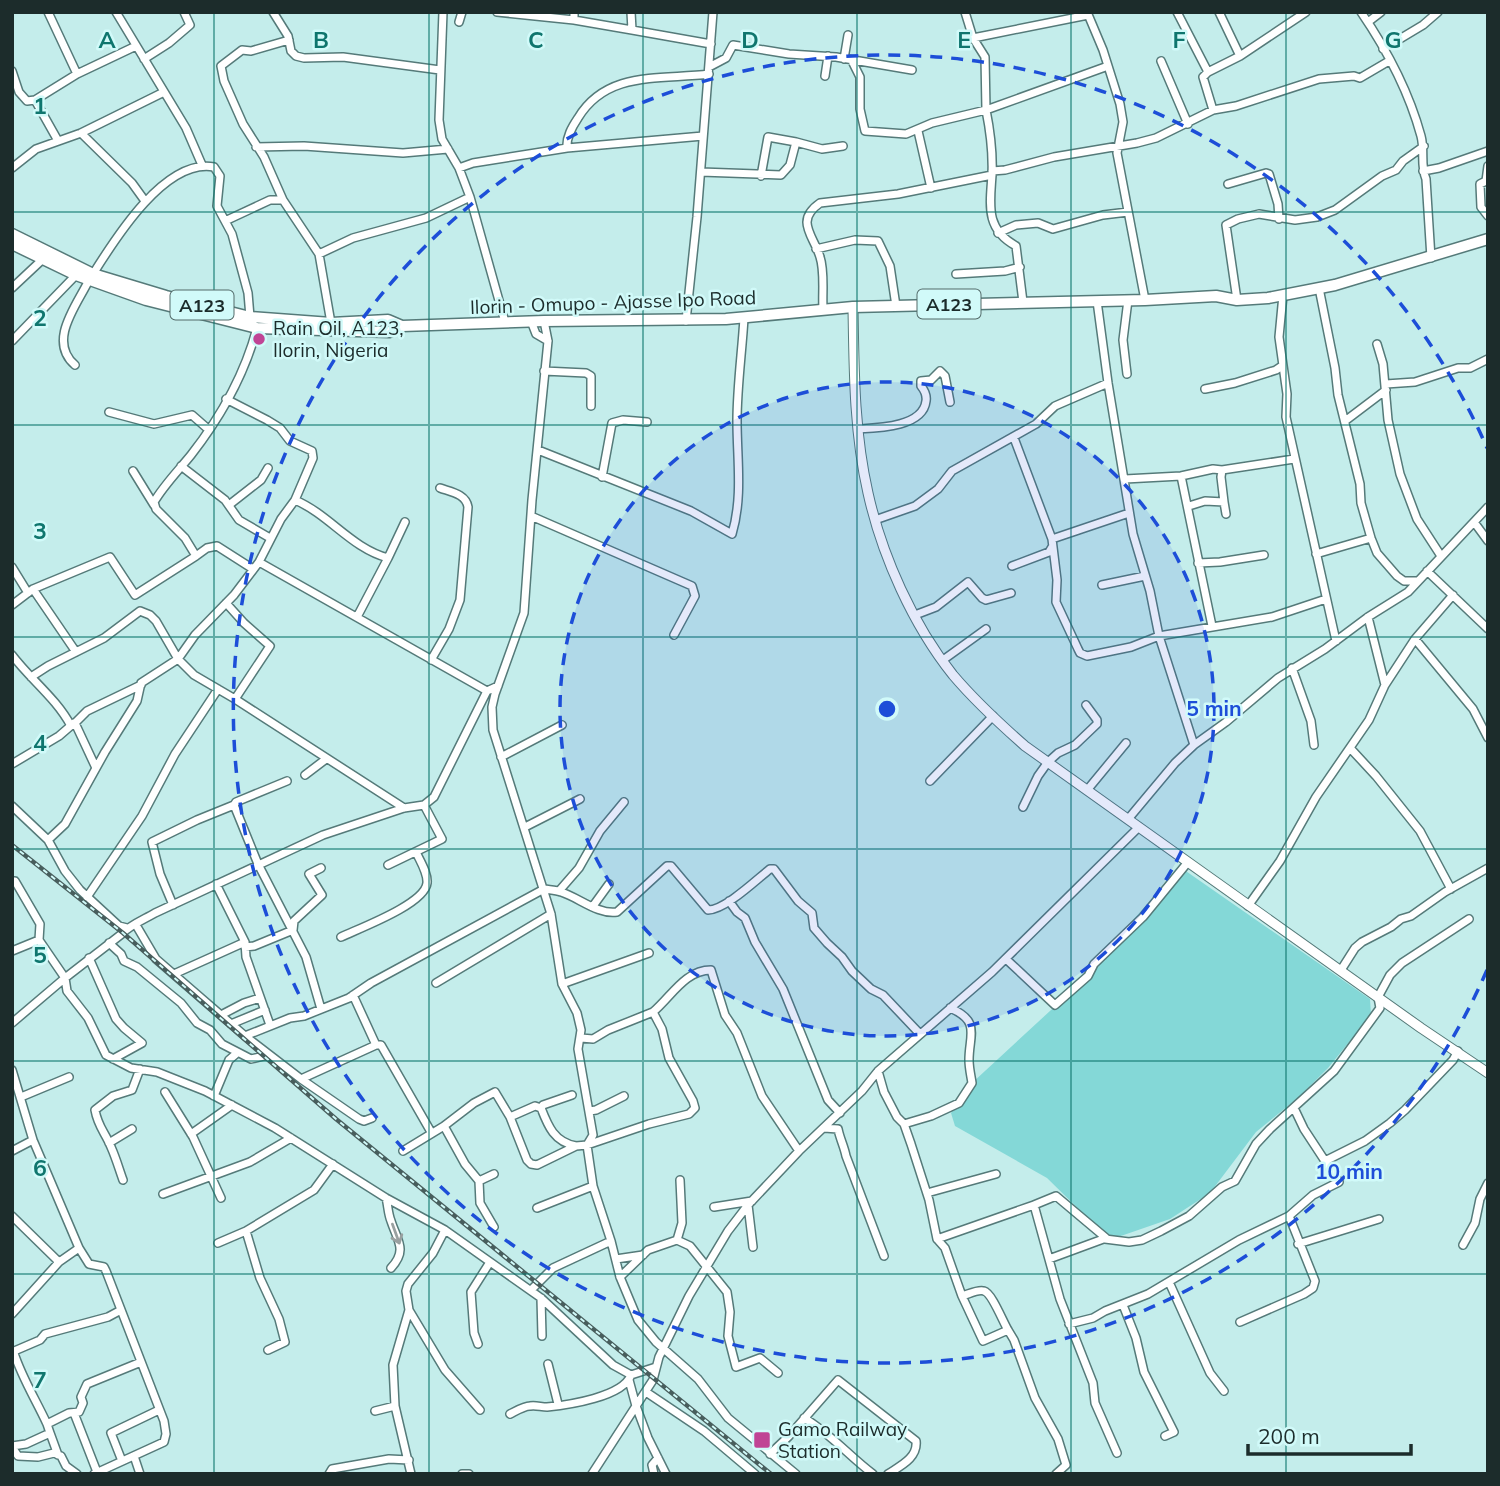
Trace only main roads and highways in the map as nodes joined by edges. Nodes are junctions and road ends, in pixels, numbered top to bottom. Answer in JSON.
{"nodes":[{"id":1,"x":12,"y":234,"type":"edge"},
{"id":2,"x":1488,"y":239,"type":"edge"},
{"id":3,"x":12,"y":244,"type":"edge"},
{"id":4,"x":91,"y":277,"type":"junction"},
{"id":5,"x":853,"y":307,"type":"junction"},
{"id":6,"x":402,"y":326,"type":"junction"},
{"id":7,"x":1488,"y":1073,"type":"edge"}],
"edges":[{"from":1,"to":4,"type":"highway","name":"Ilorin - Omupo - Ajasse Ipo Road","number":"A123"},
{"from":2,"to":5,"type":"highway","name":"Ilorin - Omupo - Ajasse Ipo Road","number":"A123"},
{"from":3,"to":4,"type":"highway","name":"Ilorin - Omupo - Ajasse Ipo Road","number":"A123"},
{"from":4,"to":6,"type":"highway","name":"Ilorin - Omupo - Ajasse Ipo Road","number":"A123"},
{"from":4,"to":6,"type":"highway","name":"Ilorin - Omupo - Ajasse Ipo Road","number":"A123"},
{"from":5,"to":6,"type":"highway","name":"Ilorin - Omupo - Ajasse Ipo Road","number":"A123"},
{"from":5,"to":7,"type":"main road"}]}
